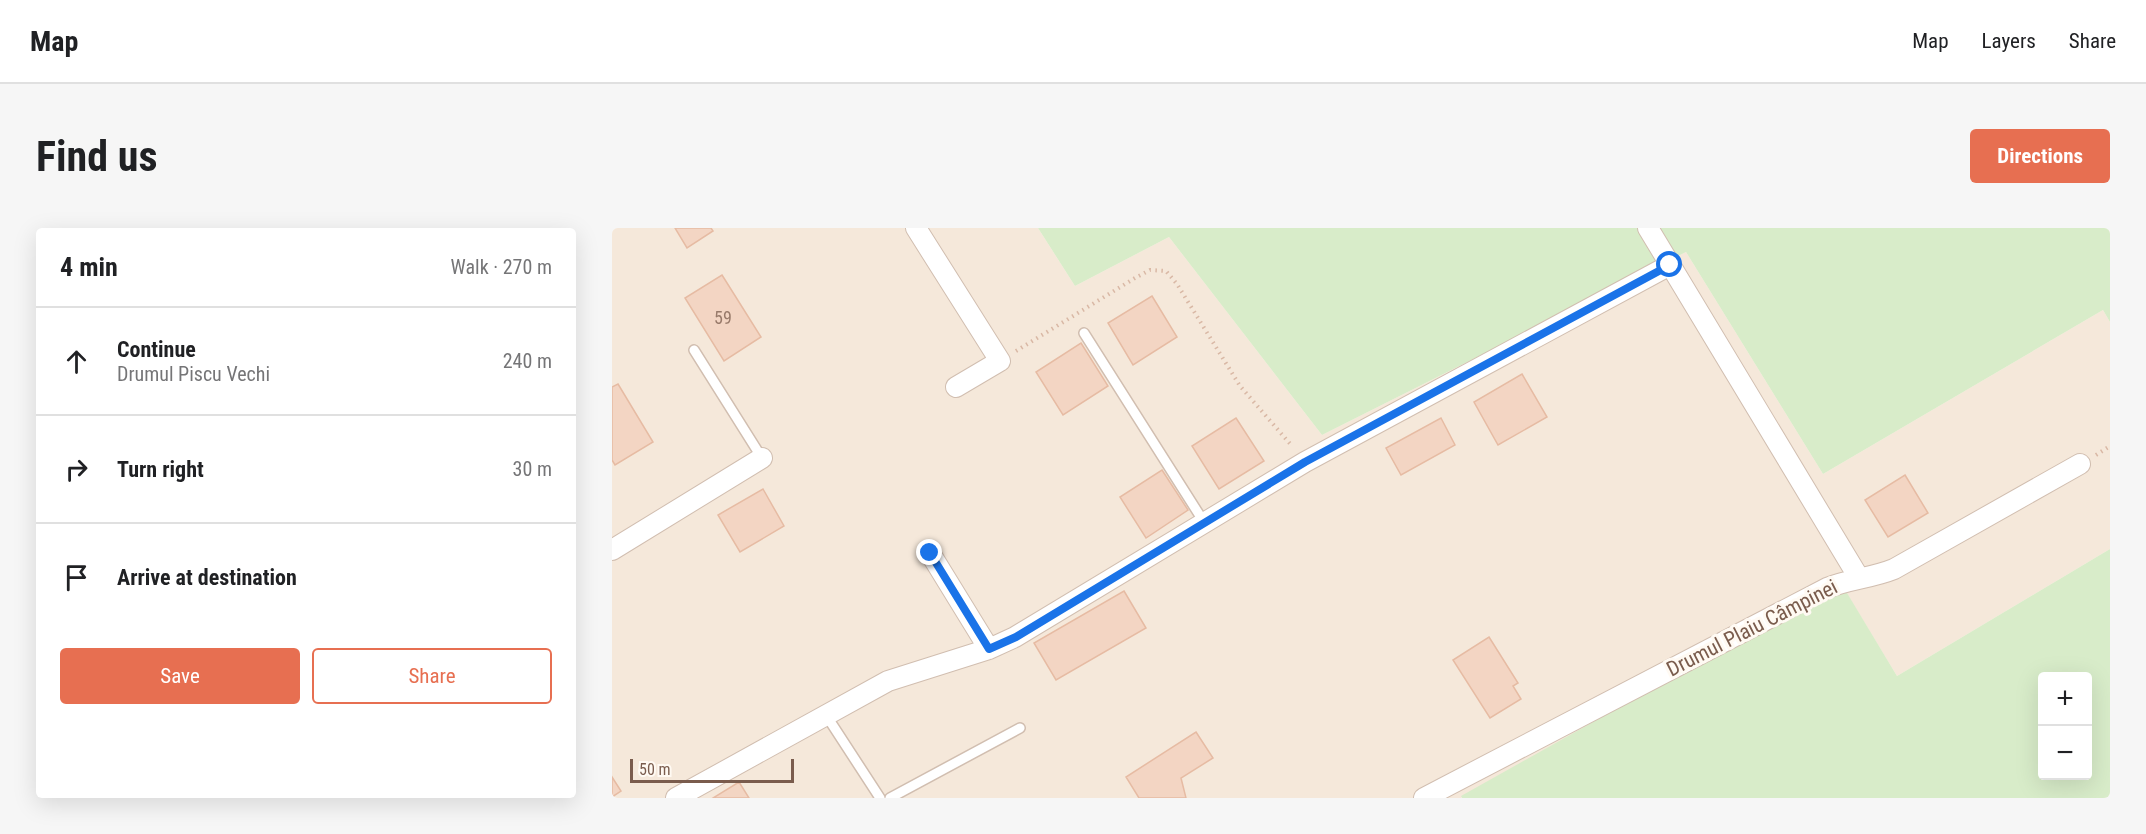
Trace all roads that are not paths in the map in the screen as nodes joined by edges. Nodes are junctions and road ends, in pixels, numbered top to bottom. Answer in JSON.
{"nodes":[{"id":1,"x":916,"y":228,"type":"edge"},
{"id":2,"x":1648,"y":228,"type":"edge"},
{"id":3,"x":1670,"y":265,"type":"junction"},
{"id":4,"x":1084,"y":333,"type":"dead end"},
{"id":5,"x":694,"y":350,"type":"dead end"},
{"id":6,"x":956,"y":387,"type":"dead end"},
{"id":7,"x":762,"y":458,"type":"joint"},
{"id":8,"x":2080,"y":464,"type":"dead end"},
{"id":9,"x":1207,"y":522,"type":"junction"},
{"id":10,"x":612,"y":550,"type":"edge"},
{"id":11,"x":930,"y":553,"type":"dead end"},
{"id":12,"x":1859,"y":578,"type":"junction"},
{"id":13,"x":989,"y":649,"type":"junction"},
{"id":14,"x":826,"y":715,"type":"junction"},
{"id":15,"x":1020,"y":728,"type":"dead end"},
{"id":16,"x":676,"y":798,"type":"edge"},
{"id":17,"x":880,"y":798,"type":"edge"},
{"id":18,"x":890,"y":798,"type":"edge"},
{"id":19,"x":1424,"y":798,"type":"edge"}],
"edges":[{"from":1,"to":6,"type":"street"},
{"from":2,"to":3,"type":"street"},
{"from":3,"to":9,"type":"street"},
{"from":3,"to":12,"type":"street"},
{"from":4,"to":9,"type":"lane"},
{"from":5,"to":7,"type":"lane"},
{"from":7,"to":10,"type":"street"},
{"from":8,"to":12,"type":"street","name":"Drumul Plaiu Câmpinei"},
{"from":9,"to":13,"type":"street"},
{"from":11,"to":13,"type":"street"},
{"from":12,"to":19,"type":"street","name":"Drumul Plaiu Câmpinei"},
{"from":13,"to":14,"type":"street"},
{"from":14,"to":16,"type":"street"},
{"from":14,"to":17,"type":"lane"},
{"from":15,"to":18,"type":"lane"}]}
